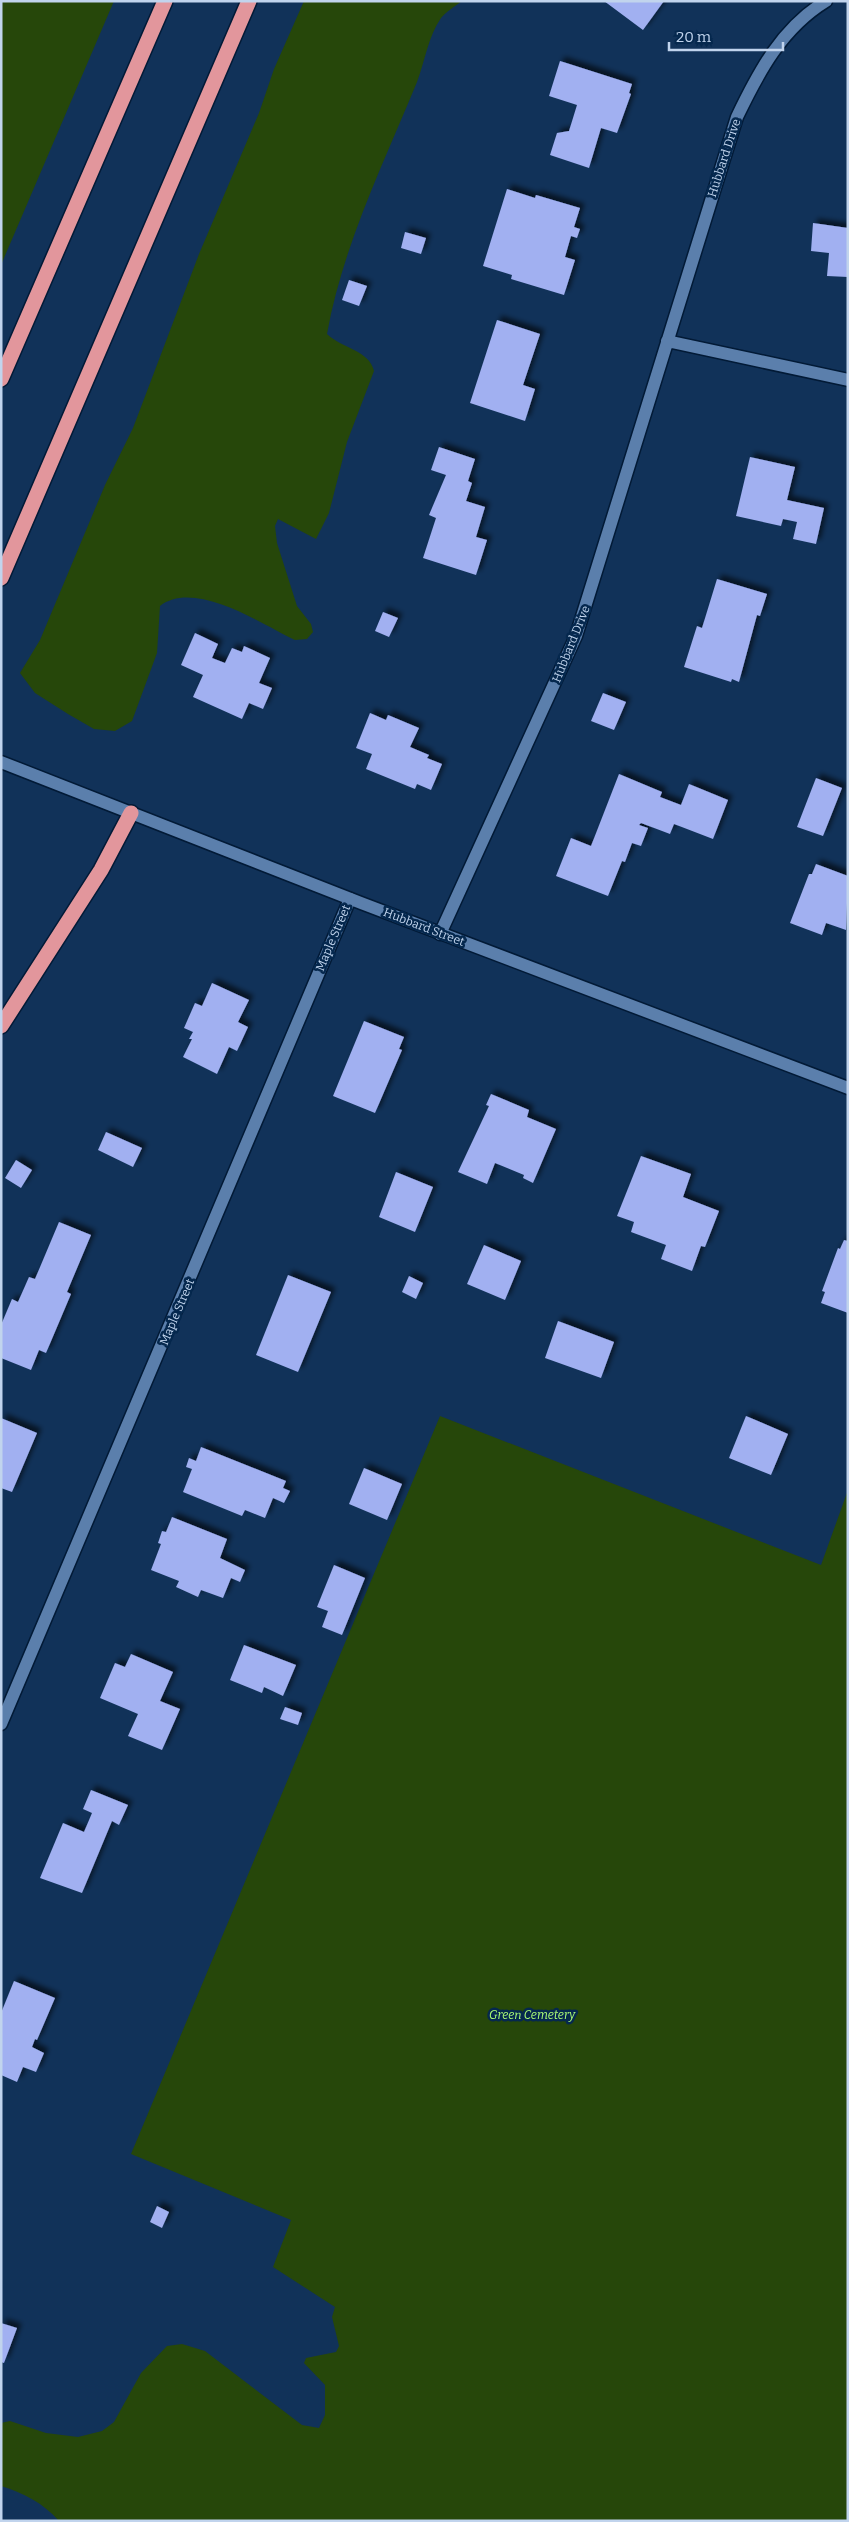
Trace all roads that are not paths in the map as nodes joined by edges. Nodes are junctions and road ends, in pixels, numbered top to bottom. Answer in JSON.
{"nodes":[{"id":1,"x":165,"y":1,"type":"edge"},
{"id":2,"x":249,"y":1,"type":"edge"},
{"id":3,"x":826,"y":1,"type":"edge"},
{"id":4,"x":667,"y":341,"type":"junction"},
{"id":5,"x":1,"y":379,"type":"edge"},
{"id":6,"x":848,"y":380,"type":"edge"},
{"id":7,"x":1,"y":578,"type":"edge"},
{"id":8,"x":1,"y":762,"type":"edge"},
{"id":9,"x":130,"y":814,"type":"junction"},
{"id":10,"x":350,"y":899,"type":"junction"},
{"id":11,"x":440,"y":934,"type":"junction"},
{"id":12,"x":1,"y":1026,"type":"edge"},
{"id":13,"x":848,"y":1088,"type":"edge"},
{"id":14,"x":1,"y":1724,"type":"edge"}],
"edges":[{"from":1,"to":5,"type":"highway"},
{"from":2,"to":7,"type":"highway"},
{"from":3,"to":4,"type":"street","name":"Hubbard Drive"},
{"from":4,"to":6,"type":"street"},
{"from":4,"to":11,"type":"street","name":"Hubbard Drive"},
{"from":8,"to":9,"type":"street","name":"Hubbard Street"},
{"from":9,"to":10,"type":"street","name":"Hubbard Street"},
{"from":9,"to":12,"type":"highway"},
{"from":10,"to":11,"type":"street","name":"Hubbard Street"},
{"from":10,"to":14,"type":"street","name":"Maple Street"},
{"from":11,"to":13,"type":"street","name":"Hubbard Street"}]}
